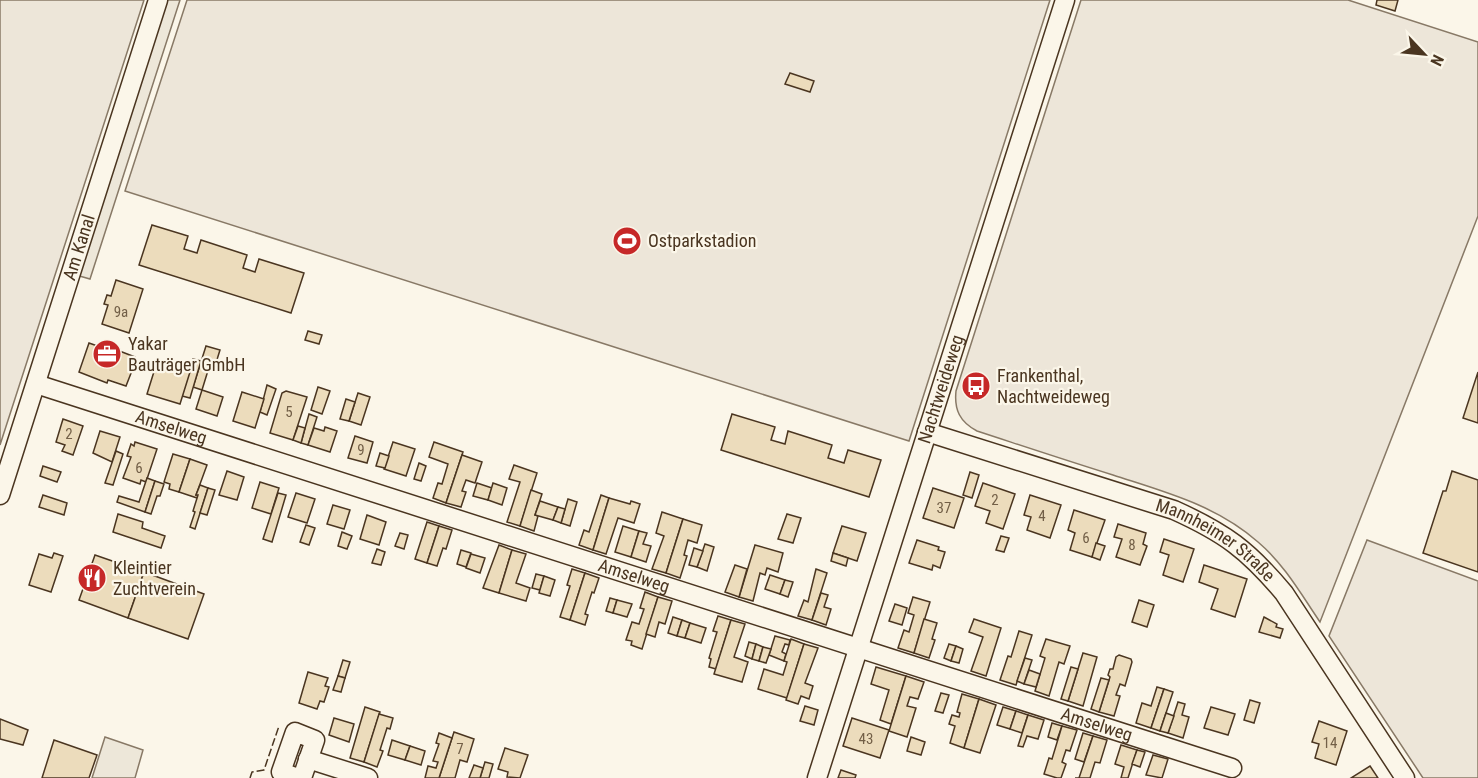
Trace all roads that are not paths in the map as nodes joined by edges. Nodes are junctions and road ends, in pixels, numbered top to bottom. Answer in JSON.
{"nodes":[{"id":1,"x":158,"y":0,"type":"edge"},
{"id":2,"x":1065,"y":0,"type":"edge"},
{"id":3,"x":36,"y":384,"type":"junction"},
{"id":4,"x":927,"y":432,"type":"junction"},
{"id":5,"x":0,"y":495,"type":"edge"},
{"id":6,"x":859,"y":648,"type":"junction"},
{"id":7,"x":308,"y":759,"type":"junction"},
{"id":8,"x":1232,"y":768,"type":"dead end"},
{"id":9,"x":300,"y":778,"type":"edge"},
{"id":10,"x":368,"y":778,"type":"edge"},
{"id":11,"x":817,"y":778,"type":"edge"},
{"id":12,"x":1405,"y":778,"type":"edge"}],
"edges":[{"from":1,"to":3,"type":"street","name":"Am Kanal"},
{"from":2,"to":4,"type":"street","name":"Nachtweideweg"},
{"from":3,"to":5,"type":"street","name":"Am Kanal"},
{"from":3,"to":6,"type":"street","name":"Amselweg"},
{"from":4,"to":6,"type":"street","name":"Nachtweideweg"},
{"from":4,"to":12,"type":"street","name":"Mannheimer Straße"},
{"from":6,"to":8,"type":"street","name":"Amselweg"},
{"from":6,"to":11,"type":"street","name":"Nachtweideweg"},
{"from":7,"to":9,"type":"street"},
{"from":7,"to":9,"type":"street"},
{"from":7,"to":10,"type":"street"}]}
